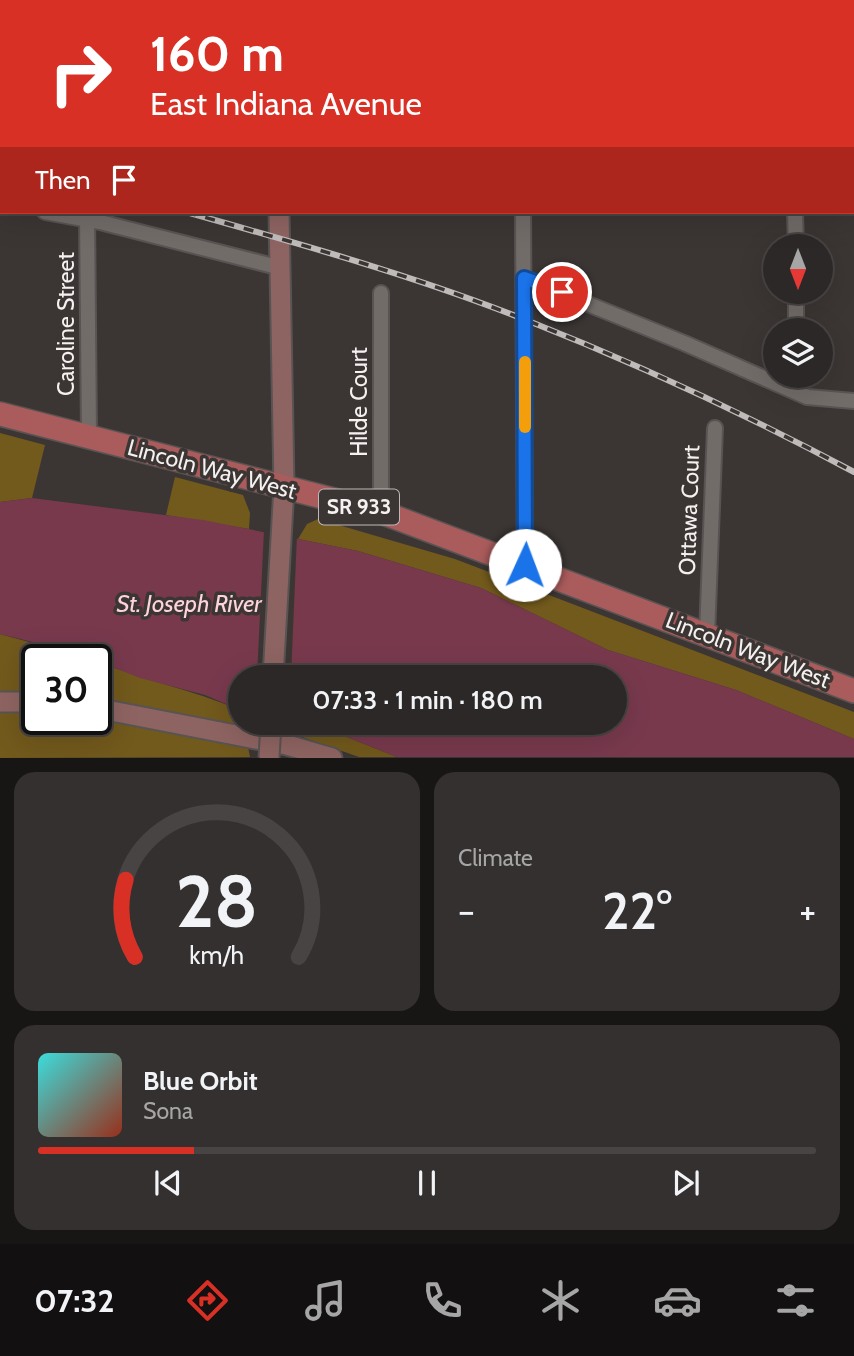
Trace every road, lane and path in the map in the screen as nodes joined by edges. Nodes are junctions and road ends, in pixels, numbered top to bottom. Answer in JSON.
{"nodes":[{"id":1,"x":66,"y":214,"type":"edge"},
{"id":2,"x":279,"y":214,"type":"edge"},
{"id":3,"x":523,"y":214,"type":"edge"},
{"id":4,"x":795,"y":214,"type":"edge"},
{"id":5,"x":87,"y":216,"type":"edge"},
{"id":6,"x":796,"y":234,"type":"edge"},
{"id":7,"x":281,"y":268,"type":"junction"},
{"id":8,"x":524,"y":278,"type":"junction"},
{"id":9,"x":381,"y":293,"type":"dead end"},
{"id":10,"x":796,"y":388,"type":"edge"},
{"id":11,"x":796,"y":392,"type":"junction"},
{"id":12,"x":854,"y":401,"type":"edge"},
{"id":13,"x":0,"y":414,"type":"edge"},
{"id":14,"x":715,"y":428,"type":"dead end"},
{"id":15,"x":89,"y":437,"type":"junction"},
{"id":16,"x":284,"y":487,"type":"junction"},
{"id":17,"x":381,"y":512,"type":"junction"},
{"id":18,"x":525,"y":565,"type":"junction"},
{"id":19,"x":707,"y":635,"type":"junction"},
{"id":20,"x":274,"y":665,"type":"edge"},
{"id":21,"x":854,"y":691,"type":"edge"},
{"id":22,"x":0,"y":702,"type":"edge"},
{"id":23,"x":21,"y":702,"type":"edge"},
{"id":24,"x":112,"y":711,"type":"edge"},
{"id":25,"x":270,"y":735,"type":"edge"},
{"id":26,"x":269,"y":758,"type":"edge"},
{"id":27,"x":332,"y":758,"type":"edge"}],
"edges":[{"from":1,"to":5,"type":"street"},
{"from":2,"to":7,"type":"street"},
{"from":3,"to":8,"type":"street"},
{"from":4,"to":6,"type":"street"},
{"from":5,"to":7,"type":"street"},
{"from":5,"to":15,"type":"street","name":"Caroline Street"},
{"from":7,"to":16,"type":"street"},
{"from":8,"to":11,"type":"street"},
{"from":8,"to":18,"type":"street"},
{"from":9,"to":17,"type":"street","name":"Hilde Court"},
{"from":10,"to":11,"type":"street"},
{"from":11,"to":12,"type":"street"},
{"from":13,"to":15,"type":"main road","name":"Lincoln Way West","number":"SR 933"},
{"from":14,"to":19,"type":"street","name":"Ottawa Court"},
{"from":15,"to":16,"type":"main road","name":"Lincoln Way West","number":"SR 933"},
{"from":16,"to":17,"type":"main road","name":"Lincoln Way West","number":"SR 933"},
{"from":16,"to":20,"type":"street"},
{"from":17,"to":18,"type":"main road","name":"Lincoln Way West","number":"SR 933"},
{"from":18,"to":19,"type":"main road","name":"Lincoln Way West","number":"SR 933"},
{"from":19,"to":21,"type":"main road","name":"Lincoln Way West","number":"SR 933"},
{"from":22,"to":23,"type":"street"},
{"from":24,"to":27,"type":"street"},
{"from":25,"to":26,"type":"street","bridge":true}]}
